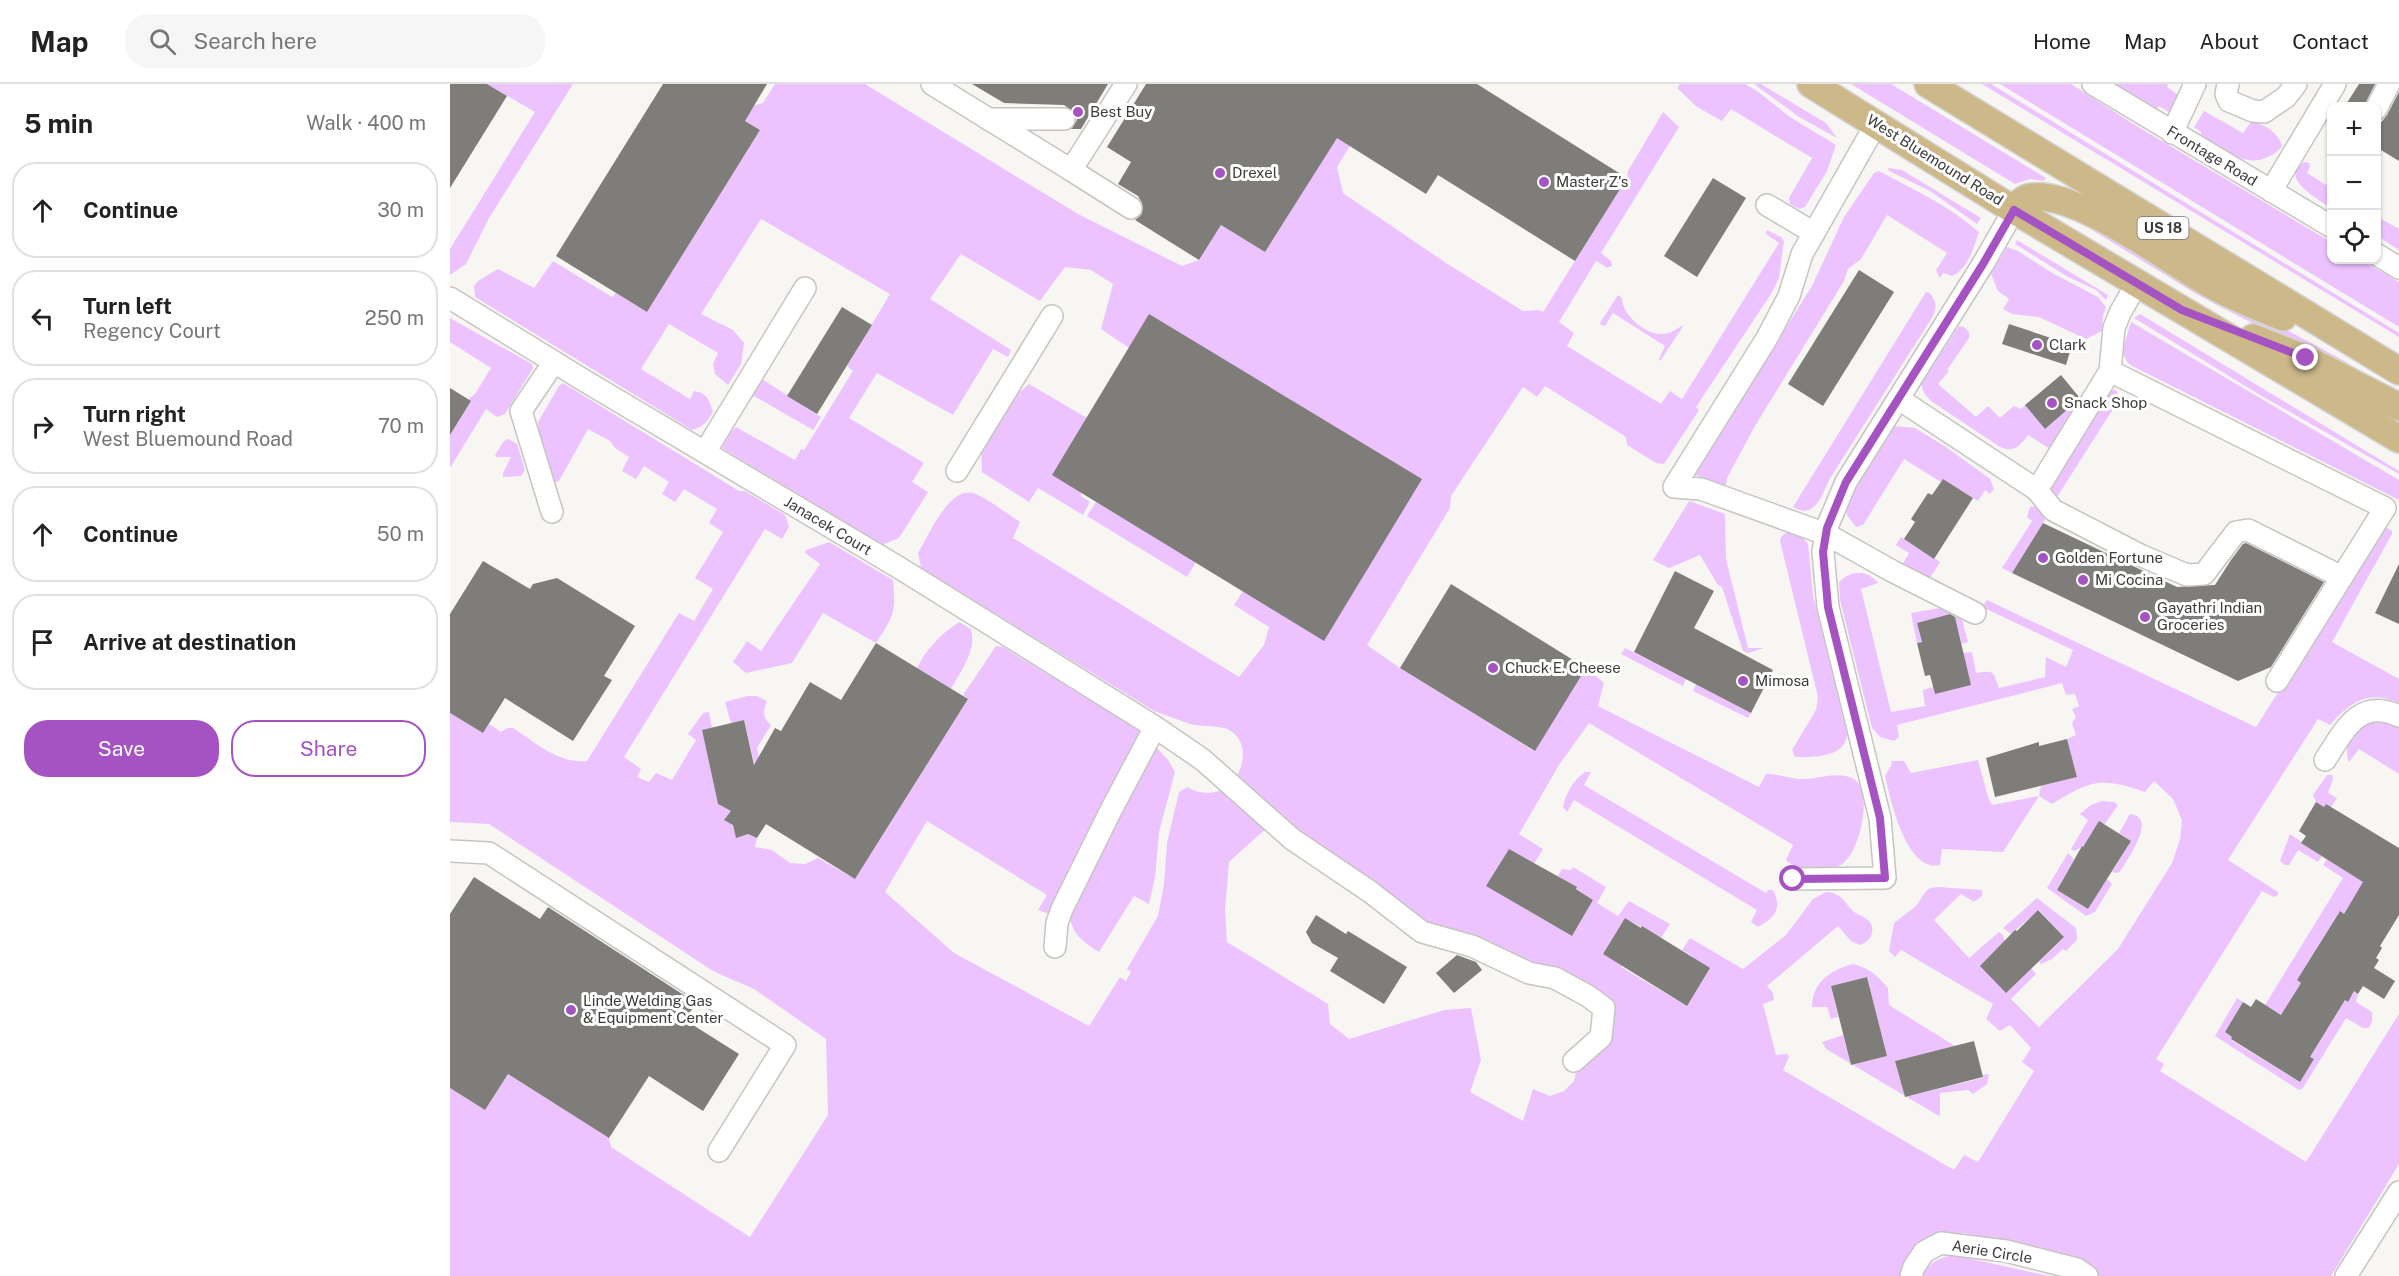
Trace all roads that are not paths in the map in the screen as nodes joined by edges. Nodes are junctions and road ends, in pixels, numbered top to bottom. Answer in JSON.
{"nodes":[{"id":1,"x":932,"y":84,"type":"edge"},
{"id":2,"x":1126,"y":84,"type":"edge"},
{"id":3,"x":1811,"y":84,"type":"edge"},
{"id":4,"x":1928,"y":84,"type":"edge"},
{"id":5,"x":2093,"y":84,"type":"edge"},
{"id":6,"x":2195,"y":84,"type":"edge"},
{"id":7,"x":2228,"y":84,"type":"edge"},
{"id":8,"x":2335,"y":84,"type":"edge"},
{"id":9,"x":2389,"y":84,"type":"edge"},
{"id":10,"x":2291,"y":90,"type":"edge"},
{"id":11,"x":2380,"y":102,"type":"edge"},
{"id":12,"x":2317,"y":114,"type":"junction"},
{"id":13,"x":988,"y":119,"type":"junction"},
{"id":14,"x":1064,"y":119,"type":"dead end"},
{"id":15,"x":1876,"y":124,"type":"junction"},
{"id":16,"x":2172,"y":133,"type":"junction"},
{"id":17,"x":1071,"y":171,"type":"junction"},
{"id":18,"x":2271,"y":191,"type":"junction"},
{"id":19,"x":1767,"y":205,"type":"dead end"},
{"id":20,"x":1131,"y":208,"type":"dead end"},
{"id":21,"x":2014,"y":210,"type":"junction"},
{"id":22,"x":2327,"y":226,"type":"edge"},
{"id":23,"x":1814,"y":233,"type":"junction"},
{"id":24,"x":2381,"y":257,"type":"edge"},
{"id":25,"x":2399,"y":268,"type":"edge"},
{"id":26,"x":2137,"y":283,"type":"junction"},
{"id":27,"x":806,"y":288,"type":"dead end"},
{"id":28,"x":450,"y":298,"type":"edge"},
{"id":29,"x":2182,"y":310,"type":"junction"},
{"id":30,"x":1052,"y":316,"type":"dead end"},
{"id":31,"x":2351,"y":343,"type":"junction"},
{"id":32,"x":554,"y":362,"type":"junction"},
{"id":33,"x":2110,"y":371,"type":"junction"},
{"id":34,"x":2399,"y":371,"type":"edge"},
{"id":35,"x":1899,"y":399,"type":"junction"},
{"id":36,"x":2399,"y":407,"type":"edge"},
{"id":37,"x":2399,"y":439,"type":"edge"},
{"id":38,"x":705,"y":452,"type":"junction"},
{"id":39,"x":957,"y":471,"type":"dead end"},
{"id":40,"x":2037,"y":490,"type":"junction"},
{"id":41,"x":2392,"y":511,"type":"edge"},
{"id":42,"x":552,"y":512,"type":"dead end"},
{"id":43,"x":1826,"y":534,"type":"junction"},
{"id":44,"x":2342,"y":577,"type":"junction"},
{"id":45,"x":1975,"y":613,"type":"dead end"},
{"id":46,"x":2277,"y":681,"type":"dead end"},
{"id":47,"x":2399,"y":716,"type":"edge"},
{"id":48,"x":1155,"y":727,"type":"junction"},
{"id":49,"x":2325,"y":760,"type":"dead end"},
{"id":50,"x":450,"y":851,"type":"edge"},
{"id":51,"x":1793,"y":879,"type":"dead end"},
{"id":52,"x":1055,"y":947,"type":"dead end"},
{"id":53,"x":1574,"y":1061,"type":"dead end"},
{"id":54,"x":718,"y":1151,"type":"dead end"},
{"id":55,"x":2399,"y":1192,"type":"edge"},
{"id":56,"x":1911,"y":1276,"type":"edge"},
{"id":57,"x":2087,"y":1276,"type":"edge"},
{"id":58,"x":2346,"y":1276,"type":"edge"}],
"edges":[{"from":1,"to":13,"type":"street"},
{"from":2,"to":17,"type":"street"},
{"from":3,"to":15,"type":"main road","name":"West Bluemound Road"},
{"from":4,"to":31,"type":"main road","number":"US 18"},
{"from":5,"to":16,"type":"street","name":"Frontage Road"},
{"from":6,"to":16,"type":"street"},
{"from":7,"to":10,"type":"street"},
{"from":8,"to":12,"type":"street"},
{"from":9,"to":11,"type":"street"},
{"from":10,"to":12,"type":"street"},
{"from":12,"to":18,"type":"street"},
{"from":13,"to":14,"type":"street"},
{"from":13,"to":17,"type":"street"},
{"from":15,"to":21,"type":"main road","name":"West Bluemound Road"},
{"from":15,"to":23,"type":"street"},
{"from":16,"to":18,"type":"street","name":"Frontage Road"},
{"from":17,"to":20,"type":"street"},
{"from":18,"to":22,"type":"street","name":"Frontage Road"},
{"from":19,"to":23,"type":"street"},
{"from":21,"to":26,"type":"main road","name":"West Bluemound Road"},
{"from":21,"to":31,"type":"main road"},
{"from":21,"to":35,"type":"street"},
{"from":23,"to":43,"type":"street"},
{"from":24,"to":25,"type":"street"},
{"from":26,"to":29,"type":"main road","name":"West Bluemound Road"},
{"from":26,"to":33,"type":"street"},
{"from":27,"to":38,"type":"street"},
{"from":28,"to":32,"type":"street","name":"Janacek Court"},
{"from":29,"to":36,"type":"main road"},
{"from":29,"to":37,"type":"main road","name":"West Bluemound Road"},
{"from":30,"to":39,"type":"street"},
{"from":31,"to":34,"type":"main road","number":"US 18"},
{"from":32,"to":38,"type":"street","name":"Janacek Court"},
{"from":32,"to":42,"type":"street"},
{"from":33,"to":40,"type":"street"},
{"from":33,"to":41,"type":"street"},
{"from":35,"to":40,"type":"street"},
{"from":35,"to":43,"type":"street"},
{"from":38,"to":48,"type":"street","name":"Janacek Court"},
{"from":40,"to":44,"type":"street"},
{"from":41,"to":44,"type":"street"},
{"from":43,"to":45,"type":"street"},
{"from":43,"to":51,"type":"street"},
{"from":44,"to":46,"type":"street"},
{"from":47,"to":49,"type":"street"},
{"from":48,"to":52,"type":"street"},
{"from":48,"to":53,"type":"street","name":"Janacek Court"},
{"from":50,"to":54,"type":"street"},
{"from":55,"to":58,"type":"street"},
{"from":56,"to":57,"type":"street","name":"Aerie Circle"}]}
